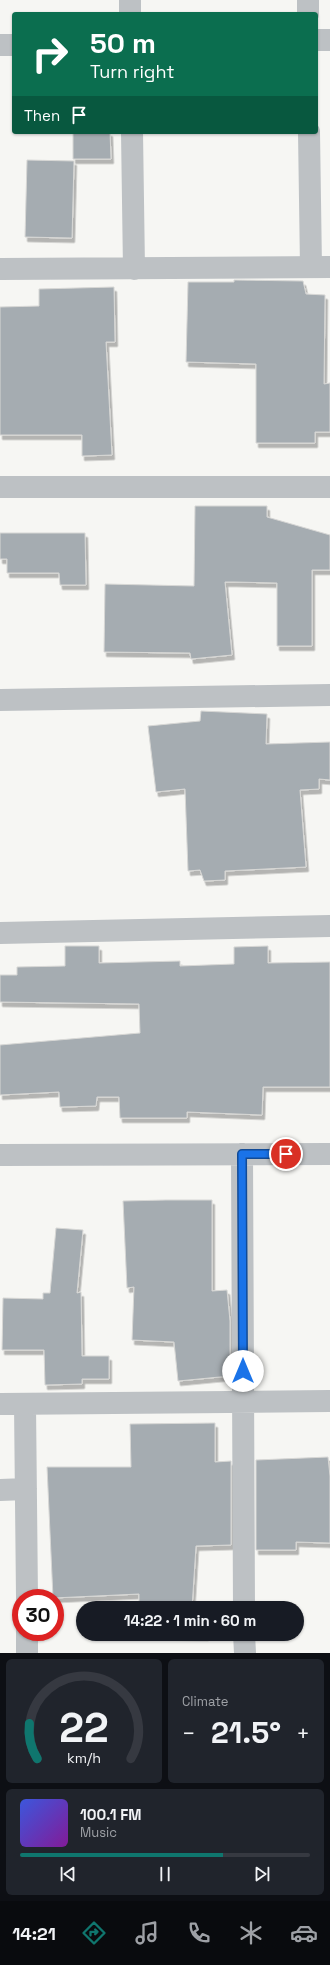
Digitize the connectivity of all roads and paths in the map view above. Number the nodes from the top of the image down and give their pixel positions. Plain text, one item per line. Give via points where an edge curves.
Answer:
1 (130, 0) edge
2 (308, 0) edge
3 (130, 12) edge
4 (308, 12) edge
5 (318, 40) edge
6 (330, 40) edge
7 (0, 45) edge
8 (12, 45) edge
9 (132, 134) edge
10 (309, 134) edge
11 (321, 267) edge
12 (0, 269) edge
13 (134, 269) junction
14 (0, 487) edge
15 (330, 487) edge
16 (330, 695) edge
17 (0, 700) edge
18 (330, 926) edge
19 (0, 932) edge
20 (242, 1154) junction
21 (330, 1154) edge
22 (0, 1155) edge
23 (330, 1401) edge
24 (243, 1402) junction
25 (0, 1404) edge
26 (25, 1404) junction
27 (26, 1489) junction
28 (0, 1490) edge
29 (26, 1589) edge
30 (244, 1601) edge
31 (27, 1641) edge
32 (244, 1641) edge
33 (27, 1653) edge
34 (245, 1653) edge

1 - 3 street
2 - 4 street
5 - 6 street
7 - 8 street
9 - 13 street
10 - 11 street
11 - 13 street
12 - 13 street
14 - 15 street
16 - 17 street
18 - 19 street
20 - 21 street
20 - 22 street
20 - 24 street
23 - 24 street
24 - 26 street
24 - 30 street
25 - 26 street
26 - 27 street
27 - 28 street
27 - 29 street
31 - 33 street
32 - 34 street

